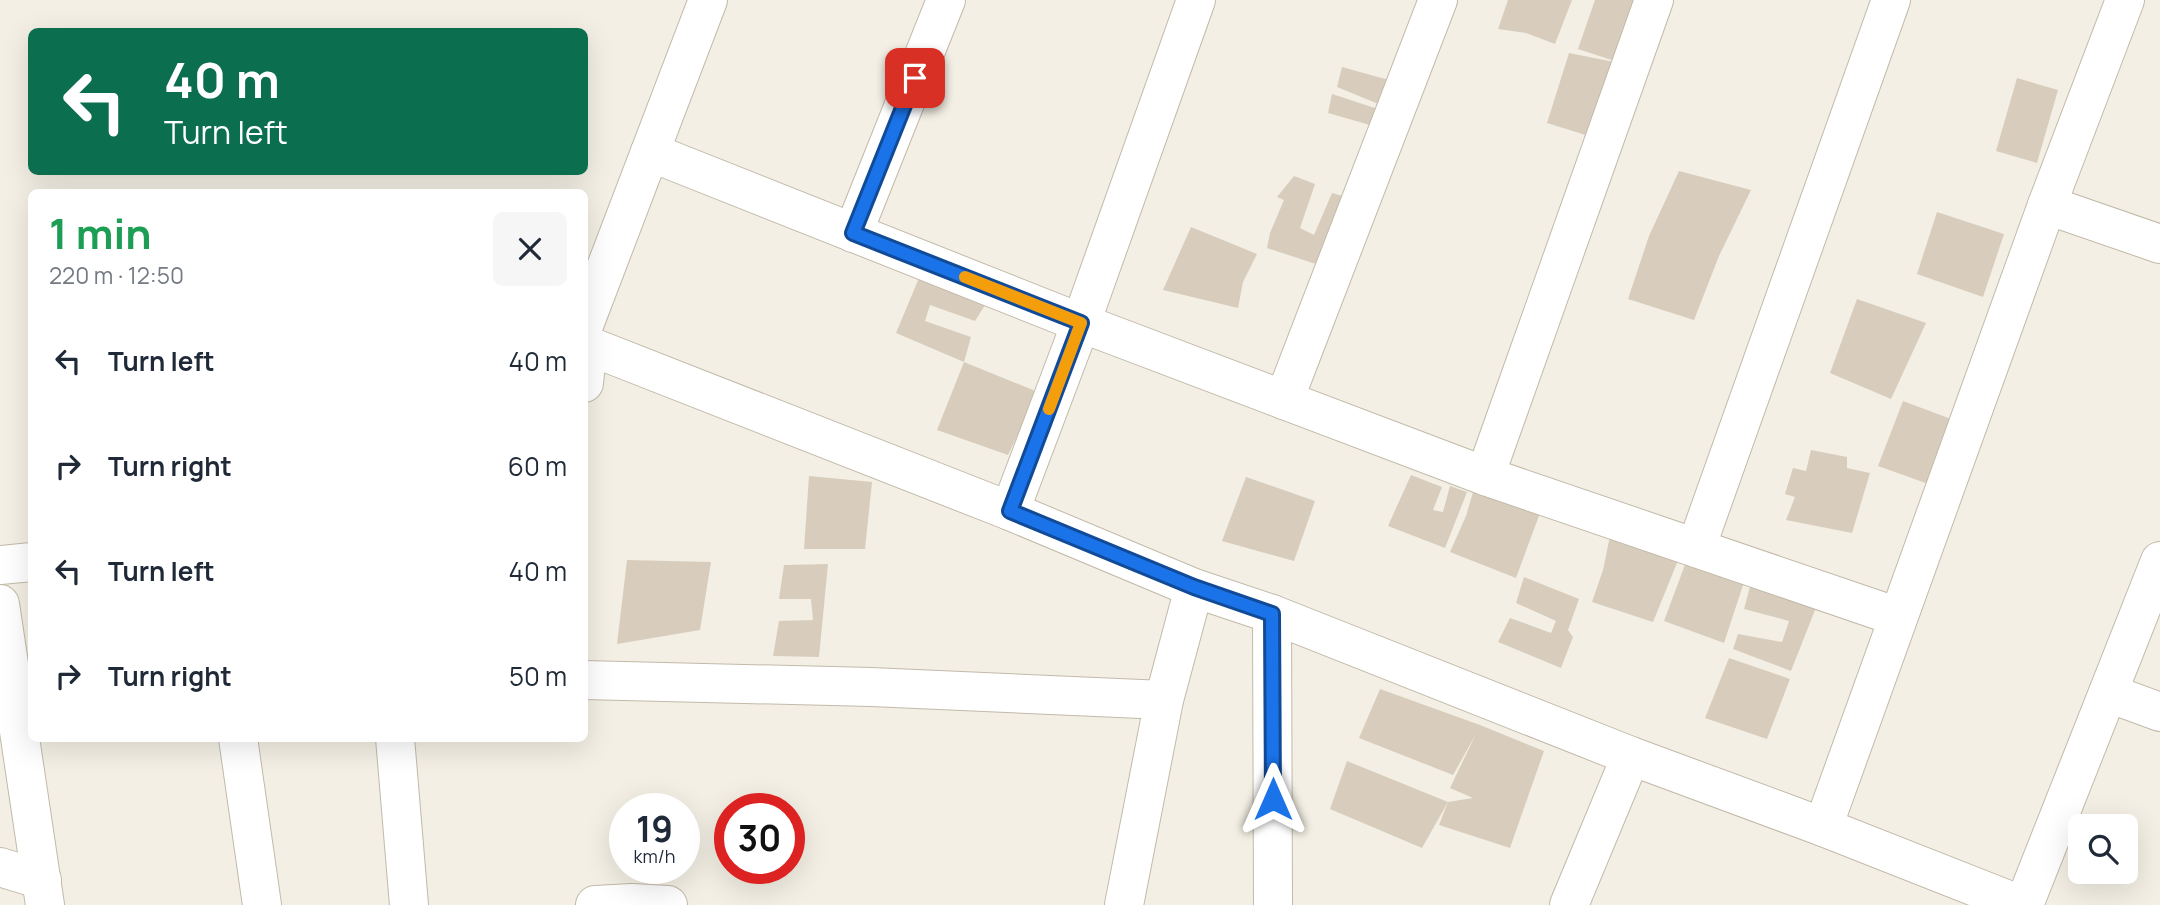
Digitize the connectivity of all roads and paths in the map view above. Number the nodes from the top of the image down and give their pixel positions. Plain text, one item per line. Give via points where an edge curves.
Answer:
1 (708, 0) edge
2 (946, 0) edge
3 (1196, 0) edge
4 (1438, 0) edge
5 (1654, 0) edge
6 (1891, 0) edge
7 (2125, 0) edge
8 (650, 152) junction
9 (2047, 205) junction
10 (853, 233) junction
11 (2160, 244) edge
12 (1081, 323) junction
13 (588, 332) edge
14 (588, 339) edge
15 (1284, 400) junction
16 (1485, 476) junction
17 (1010, 511) junction
18 (1696, 548) junction
19 (2160, 561) edge
20 (28, 562) edge
21 (0, 565) edge
22 (1194, 587) junction
23 (0, 608) edge
24 (1272, 614) junction
25 (1898, 617) junction
26 (588, 680) edge
27 (2108, 693) junction
28 (1164, 699) junction
29 (2160, 712) edge
30 (238, 742) edge
31 (395, 742) edge
32 (1632, 756) junction
33 (1823, 827) junction
34 (0, 867) edge
35 (43, 893) edge
36 (644, 904) edge
37 (262, 905) edge
38 (409, 905) edge
39 (595, 905) edge
40 (1124, 905) edge
41 (1273, 905) edge
42 (1569, 905) edge
43 (2023, 905) edge

1 - 8 street
2 - 10 street
3 - 12 street
4 - 15 street
5 - 16 street
6 - 18 street
7 - 9 street
8 - 10 street
8 - 13 street
9 - 11 street
9 - 25 street
10 - 12 street
12 - 15 street
12 - 17 street
14 - 17 street
15 - 16 street
16 - 18 street
17 - 22 street
18 - 25 street
19 - 27 street
20 - 21 street
22 - 24 street
22 - 28 street
23 - 35 street
24 - 32 street
24 - 41 street
25 - 33 street
26 - 28 street
27 - 29 street
27 - 43 street
28 - 40 street
30 - 37 street
31 - 38 street
32 - 33 street
32 - 42 street
33 - 43 street
34 - 35 street
36 - 39 street

